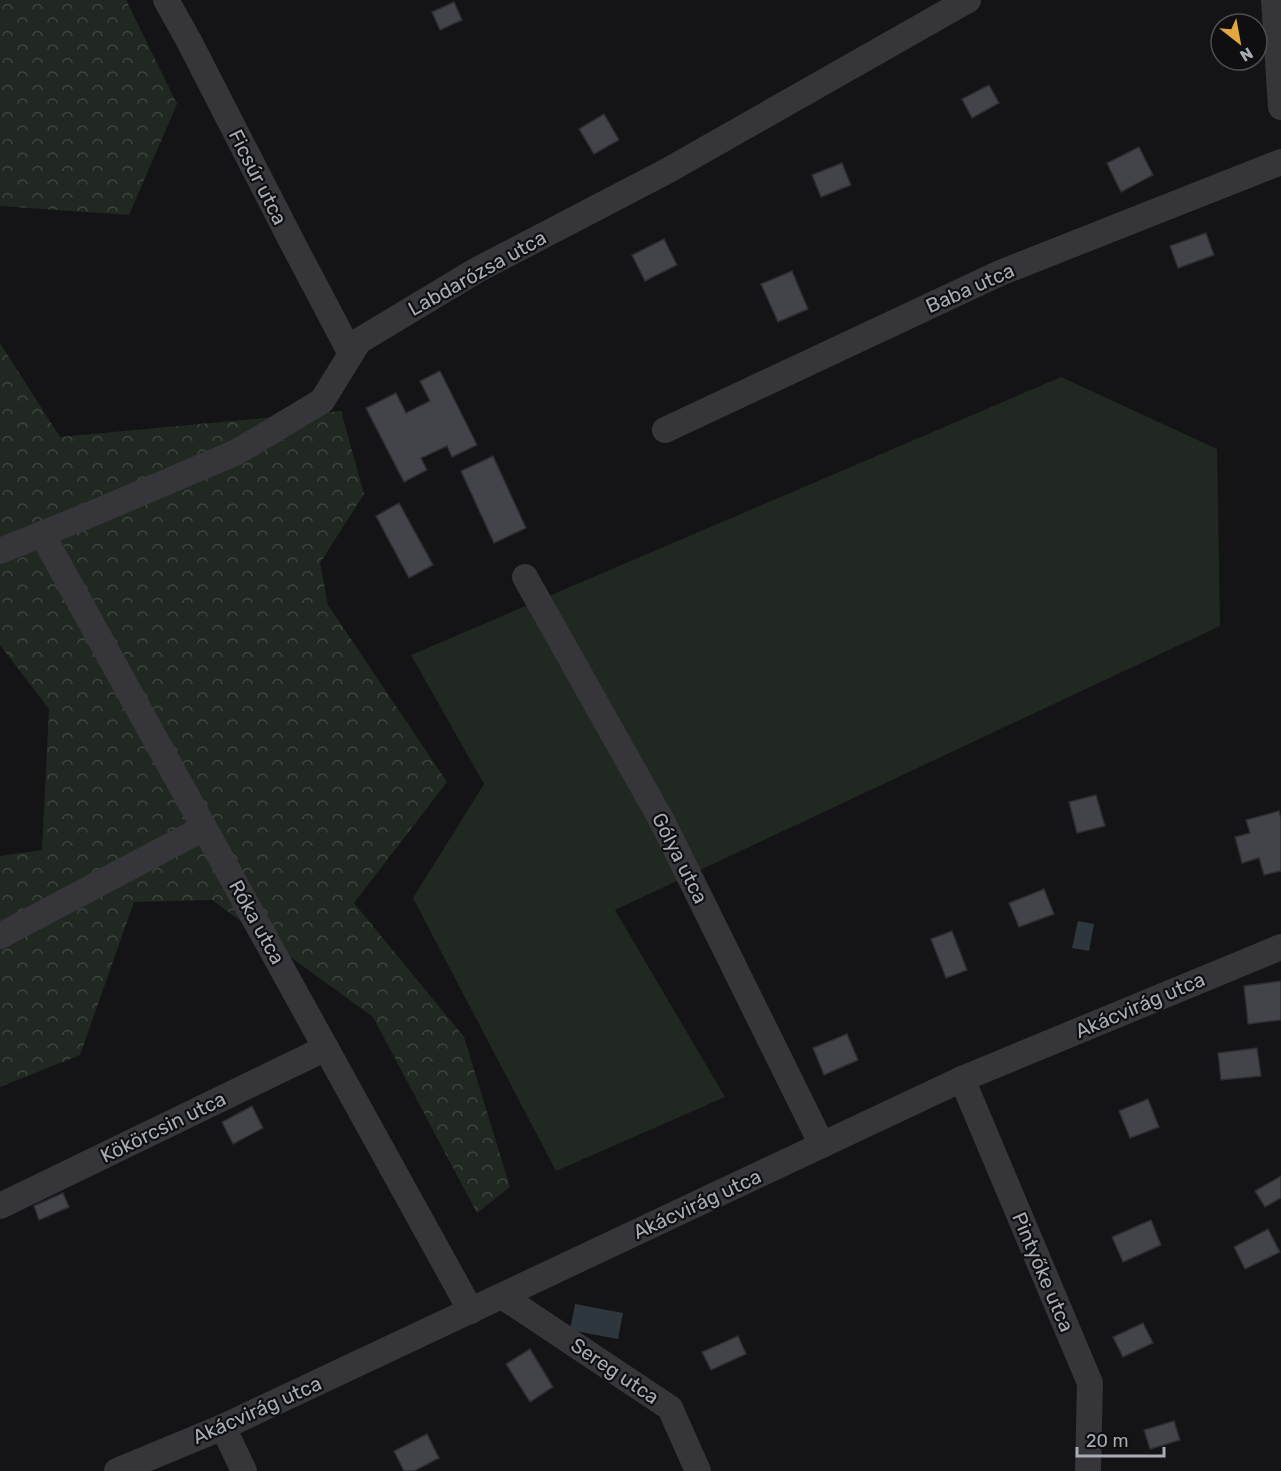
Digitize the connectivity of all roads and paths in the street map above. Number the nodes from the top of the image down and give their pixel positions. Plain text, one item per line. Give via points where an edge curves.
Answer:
1 (166, 0) edge
2 (968, 0) edge
3 (1274, 0) edge
4 (1281, 107) edge
5 (1281, 162) edge
6 (351, 354) junction
7 (665, 430) dead end
8 (42, 534) junction
9 (0, 551) edge
10 (525, 577) dead end
11 (204, 828) junction
12 (0, 936) edge
13 (1281, 947) edge
14 (326, 1048) junction
15 (962, 1079) junction
16 (822, 1145) junction
17 (0, 1206) edge
18 (502, 1296) junction
19 (471, 1311) junction
20 (224, 1427) junction
21 (117, 1471) edge
22 (244, 1471) edge
23 (698, 1471) edge
24 (1088, 1471) edge

1 - 6 street, Ficsúr utca
2 - 6 street, Labdarózsa utca via 667,171 477,270 359,341
3 - 4 street
5 - 7 street, Baba utca via 999,273
6 - 8 street, Labdarózsa utca via 322,401 237,452
8 - 9 street, Labdarózsa utca
8 - 11 street, Róka utca
10 - 16 street, Gólya utca via 662,821
11 - 12 street
11 - 14 street, Róka utca
13 - 15 street, Akácvirág utca
14 - 17 street, Kökörcsin utca
14 - 19 street, Róka utca
15 - 16 street, Akácvirág utca
15 - 24 street, Pintyőke utca via 1090,1383
16 - 18 street, Akácvirág utca
18 - 19 street, Akácvirág utca
18 - 23 street, Sereg utca via 670,1408
19 - 20 street, Akácvirág utca
20 - 21 street, Akácvirág utca
20 - 22 street

